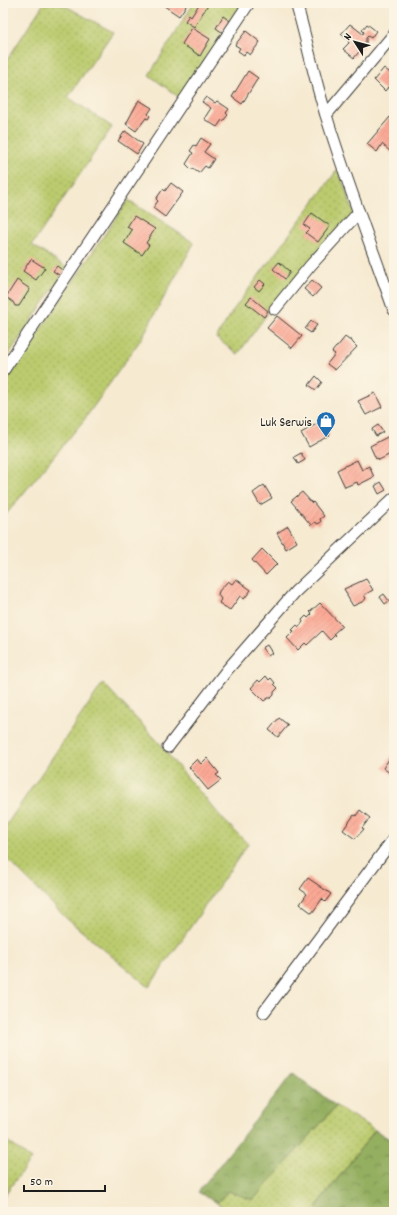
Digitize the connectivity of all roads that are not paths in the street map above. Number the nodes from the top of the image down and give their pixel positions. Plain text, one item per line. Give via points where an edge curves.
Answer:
1 (249, 3) edge
2 (296, 3) edge
3 (394, 34) edge
4 (326, 115) junction
5 (359, 212) junction
6 (275, 309) dead end
7 (394, 310) edge
8 (3, 371) edge
9 (394, 498) edge
10 (168, 748) dead end
11 (394, 838) edge
12 (264, 1012) dead end

1 - 8 street
2 - 4 street
3 - 4 street
4 - 5 street
5 - 6 street
5 - 7 street
9 - 10 street via 295,592 227,670
11 - 12 street

